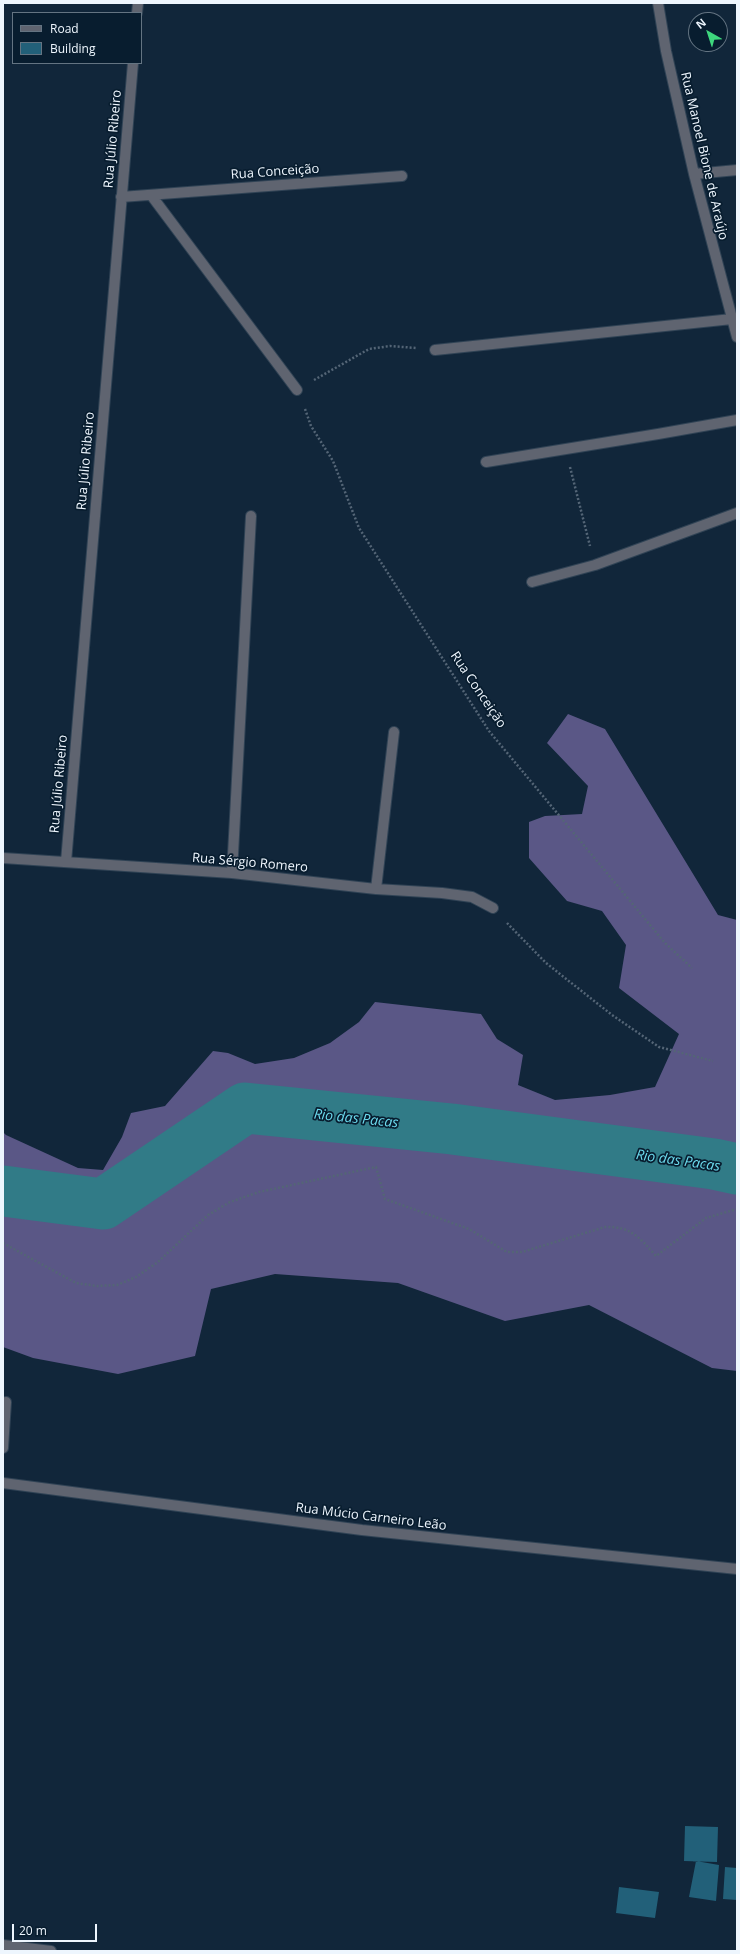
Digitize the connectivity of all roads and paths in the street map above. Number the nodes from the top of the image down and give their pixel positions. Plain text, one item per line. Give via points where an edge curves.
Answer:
1 (658, 3) edge
2 (133, 64) edge
3 (737, 170) edge
4 (694, 174) junction
5 (402, 176) dead end
6 (151, 195) junction
7 (121, 197) junction
8 (732, 319) junction
9 (737, 337) edge
10 (435, 350) joint
11 (297, 390) junction
12 (737, 420) edge
13 (565, 449) junction
14 (486, 462) dead end
15 (737, 512) edge
16 (251, 516) dead end
17 (595, 565) junction
18 (532, 582) dead end
19 (394, 732) dead end
20 (3, 858) edge
21 (66, 862) junction
22 (232, 873) junction
23 (376, 889) junction
24 (492, 908) joint
25 (692, 968) dead end
26 (713, 1061) dead end
27 (737, 1209) edge
28 (3, 1243) edge
29 (6, 1402) dead end
30 (3, 1448) edge
31 (3, 1483) edge
32 (737, 1569) edge
33 (3, 1945) edge
34 (52, 1951) edge

1 - 4 street, Rua Manoel Bione de Araújo via 666,51
2 - 7 street, Rua Júlio Ribeiro
3 - 4 street
4 - 8 street, Rua Manoel Bione de Araújo
5 - 6 street, Rua Conceição
6 - 7 street, Rua Conceição
6 - 11 street
7 - 21 street, Rua Júlio Ribeiro
8 - 9 street, Rua Manoel Bione de Araújo
8 - 10 street
10 - 11 path via 390,346 369,349
11 - 25 path, Rua Conceição via 312,426 333,461 359,528 489,732 665,943
12 - 13 street
13 - 14 street
13 - 17 path
15 - 17 street
16 - 22 street
17 - 18 street
19 - 23 street
20 - 21 street, Rua Sérgio Romero
21 - 22 street, Rua Sérgio Romero
22 - 23 street, Rua Sérgio Romero
23 - 24 street, Rua Sérgio Romero via 472,897
24 - 26 path via 546,963 612,1015 659,1047
27 - 28 path via 706,1218 656,1256 636,1235 620,1227 605,1227 522,1252 507,1252 469,1229 385,1198 376,1167 259,1192 230,1202 208,1216 158,1262 136,1278 117,1286 76,1283
29 - 30 street
31 - 32 street, Rua Múcio Carneiro Leão via 362,1530
33 - 34 street

